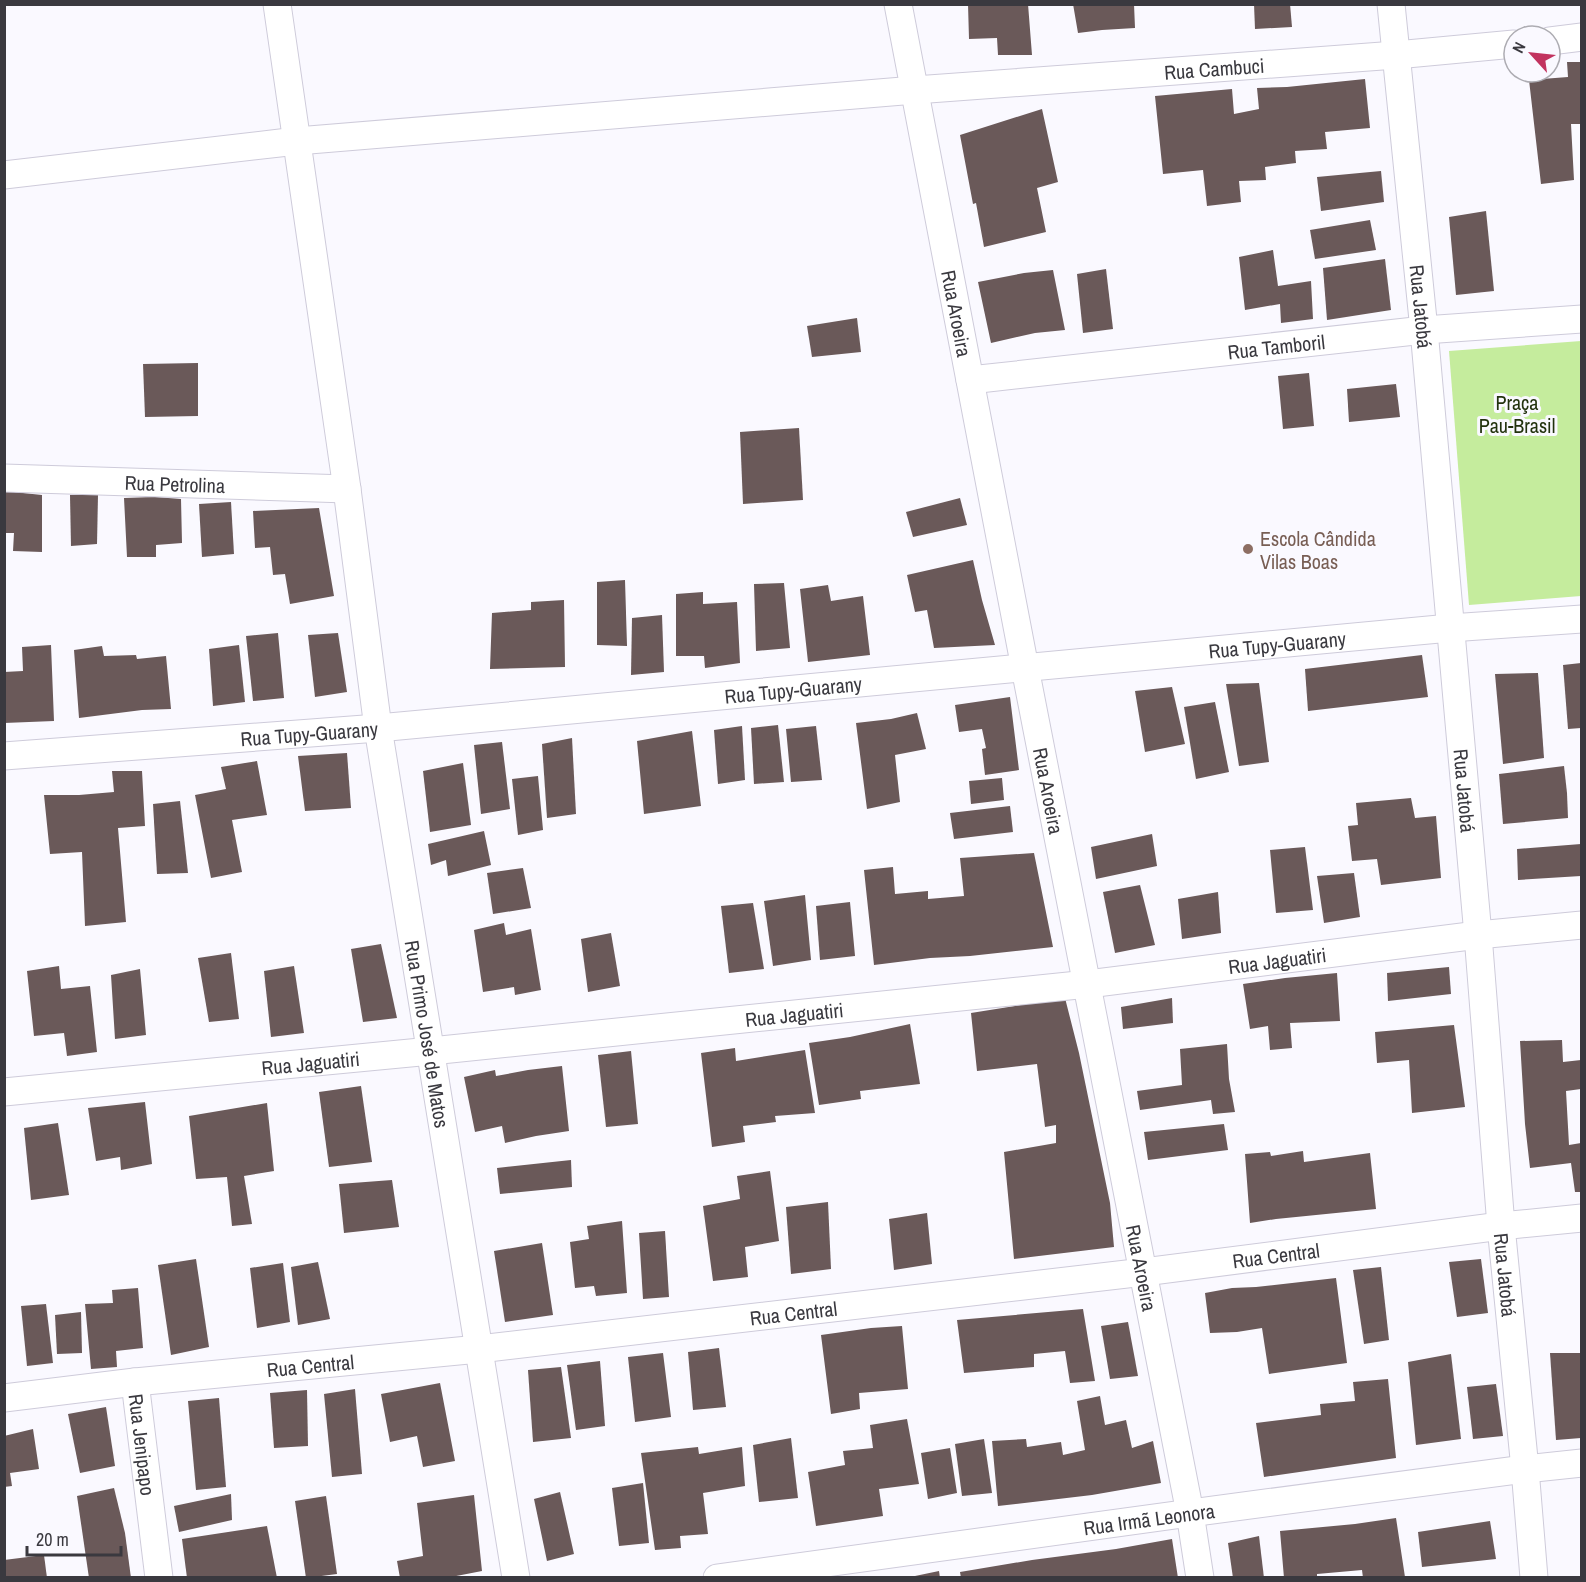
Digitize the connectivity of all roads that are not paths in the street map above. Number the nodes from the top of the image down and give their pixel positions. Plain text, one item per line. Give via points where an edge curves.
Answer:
1 (277, 4) edge
2 (898, 4) edge
3 (1391, 4) edge
4 (1581, 38) edge
5 (1562, 39) edge
6 (1502, 45) edge
7 (1396, 55) junction
8 (915, 90) junction
9 (297, 141) junction
10 (4, 175) edge
11 (1581, 319) edge
12 (1424, 330) junction
13 (970, 380) junction
14 (4, 477) edge
15 (347, 489) junction
16 (1581, 619) edge
17 (1450, 628) junction
18 (1025, 668) junction
19 (378, 729) junction
20 (4, 756) edge
21 (1581, 925) edge
22 (1478, 935) junction
23 (1088, 984) junction
24 (431, 1051) junction
25 (4, 1092) edge
26 (1581, 1218) edge
27 (1501, 1226) junction
28 (1144, 1272) junction
29 (479, 1349) junction
30 (135, 1383) junction
31 (4, 1398) edge
32 (1581, 1463) edge
33 (1525, 1469) junction
34 (1190, 1513) junction
35 (159, 1578) edge
36 (516, 1578) edge
37 (717, 1578) edge
38 (1200, 1578) edge
39 (1534, 1578) edge

1 - 9 street, Rua Primo José de Matos
2 - 8 street, Rua Aroeira
3 - 7 street, Rua Jatobá
4 - 5 street
6 - 7 street, Rua Cambuci
7 - 8 street, Rua Cambuci
7 - 12 street, Rua Jatobá
8 - 9 street, Rua Cambuci
8 - 13 street, Rua Aroeira
9 - 10 street, Rua Cambuci
9 - 15 street, Rua Primo José de Matos
11 - 12 street, Rua Tamboril
12 - 13 street, Rua Tamboril
12 - 17 street, Rua Jatobá
13 - 18 street, Rua Aroeira
14 - 15 street, Rua Petrolina
15 - 19 street, Rua Primo José de Matos
16 - 17 street, Rua Tupy-Guarany
17 - 18 street, Rua Tupy-Guarany
17 - 22 street, Rua Jatobá
18 - 19 street, Rua Tupy-Guarany
18 - 23 street, Rua Aroeira
19 - 20 street, Rua Tupy-Guarany
19 - 24 street, Rua Primo José de Matos
21 - 22 street, Rua Jaguatiri
22 - 23 street, Rua Jaguatiri
22 - 27 street, Rua Jatobá
23 - 24 street, Rua Jaguatiri
23 - 28 street, Rua Aroeira
24 - 25 street, Rua Jaguatiri
24 - 29 street, Rua Primo José de Matos
26 - 27 street, Rua Central
27 - 28 street, Rua Central
27 - 33 street, Rua Jatobá
28 - 29 street, Rua Central
28 - 34 street, Rua Aroeira
29 - 30 street, Rua Central
29 - 36 street, Rua Primo José de Matos
30 - 31 street, Rua Central
30 - 35 street, Rua Jenipapo
32 - 33 street, Rua Irmã Leonora
33 - 34 street, Rua Irmã Leonora
33 - 39 street, Rua Jatobá
34 - 37 street, Rua Irmã Leonora
34 - 38 street, Rua Aroeira

